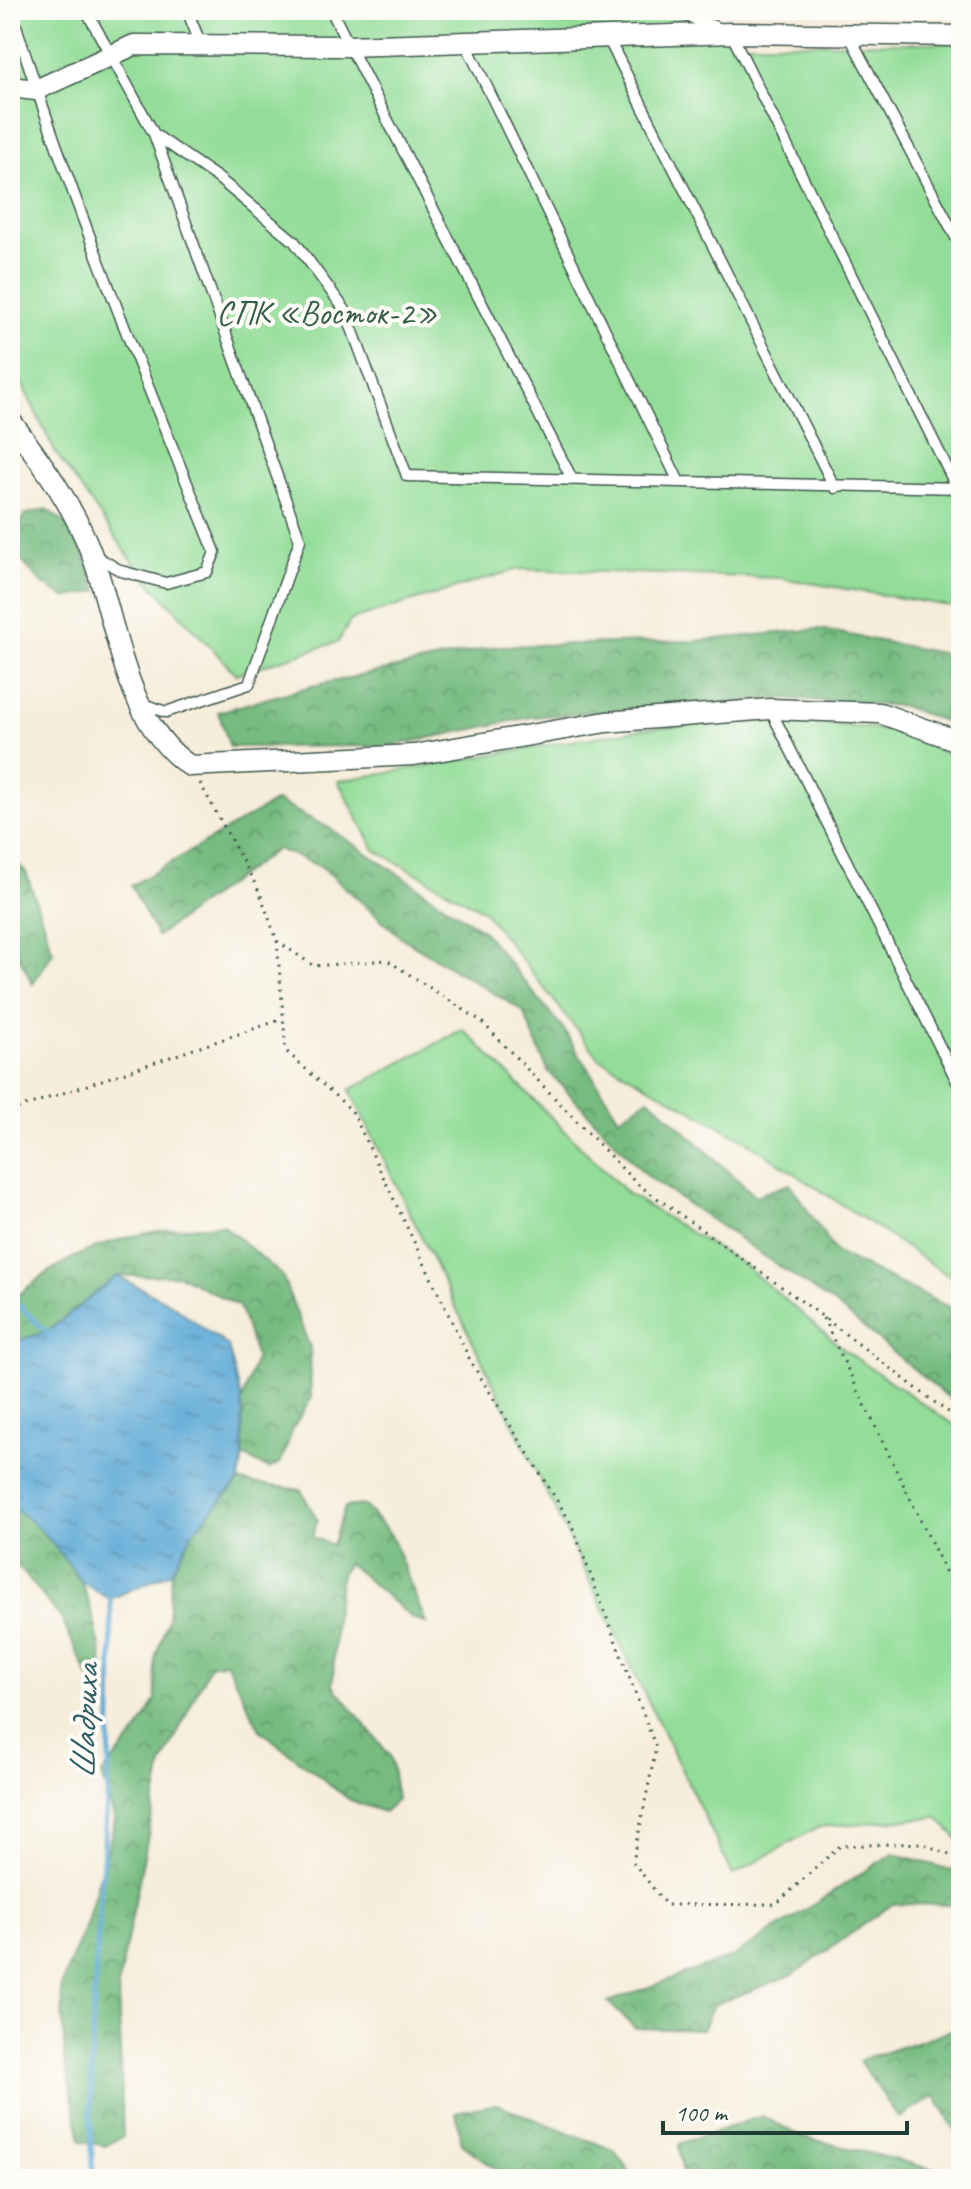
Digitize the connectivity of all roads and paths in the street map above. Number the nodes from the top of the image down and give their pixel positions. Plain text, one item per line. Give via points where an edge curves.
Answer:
1 (11, 10) edge
2 (86, 10) edge
3 (187, 10) edge
4 (331, 10) edge
5 (672, 10) edge
6 (731, 33) junction
7 (849, 35) junction
8 (961, 36) edge
9 (608, 38) junction
10 (466, 44) junction
11 (202, 45) junction
12 (348, 46) junction
13 (110, 59) junction
14 (10, 87) edge
15 (36, 90) junction
16 (154, 134) junction
17 (961, 247) edge
18 (10, 420) edge
19 (571, 477) junction
20 (678, 480) junction
21 (835, 488) junction
22 (959, 488) edge
23 (92, 554) junction
24 (138, 702) junction
25 (770, 709) junction
26 (961, 742) edge
27 (190, 766) junction
28 (277, 941) junction
29 (284, 1018) junction
30 (961, 1089) edge
31 (10, 1111) edge
32 (821, 1315) junction
33 (961, 1416) edge
34 (961, 1604) edge
35 (961, 1860) edge

1 - 15 lane
2 - 13 lane
3 - 11 lane
4 - 12 lane
5 - 6 lane
6 - 7 street
6 - 9 street
6 - 22 lane
7 - 8 street
7 - 17 lane
9 - 10 street
9 - 21 lane
10 - 12 street
10 - 20 lane
11 - 12 street
11 - 13 street via 134,45
12 - 19 lane
13 - 15 street
13 - 16 lane
14 - 15 street
15 - 23 lane via 119,318 215,552 207,572 166,583 121,571
16 - 19 lane via 294,241 337,299 407,476
16 - 24 lane via 300,540 249,684 166,712
18 - 23 street via 61,489
19 - 20 lane
20 - 21 lane
21 - 22 lane
23 - 24 street
24 - 27 street via 169,752
25 - 26 street via 880,713
25 - 27 street via 606,722 414,755
25 - 30 lane
27 - 28 path via 260,893
28 - 29 path
28 - 32 path via 314,966 387,960 481,1021 636,1183
29 - 31 path
29 - 35 path via 286,1051 352,1111 471,1362 571,1523 656,1748 633,1862 666,1905 776,1904 840,1846 922,1843
32 - 33 path via 946,1411
32 - 34 path

